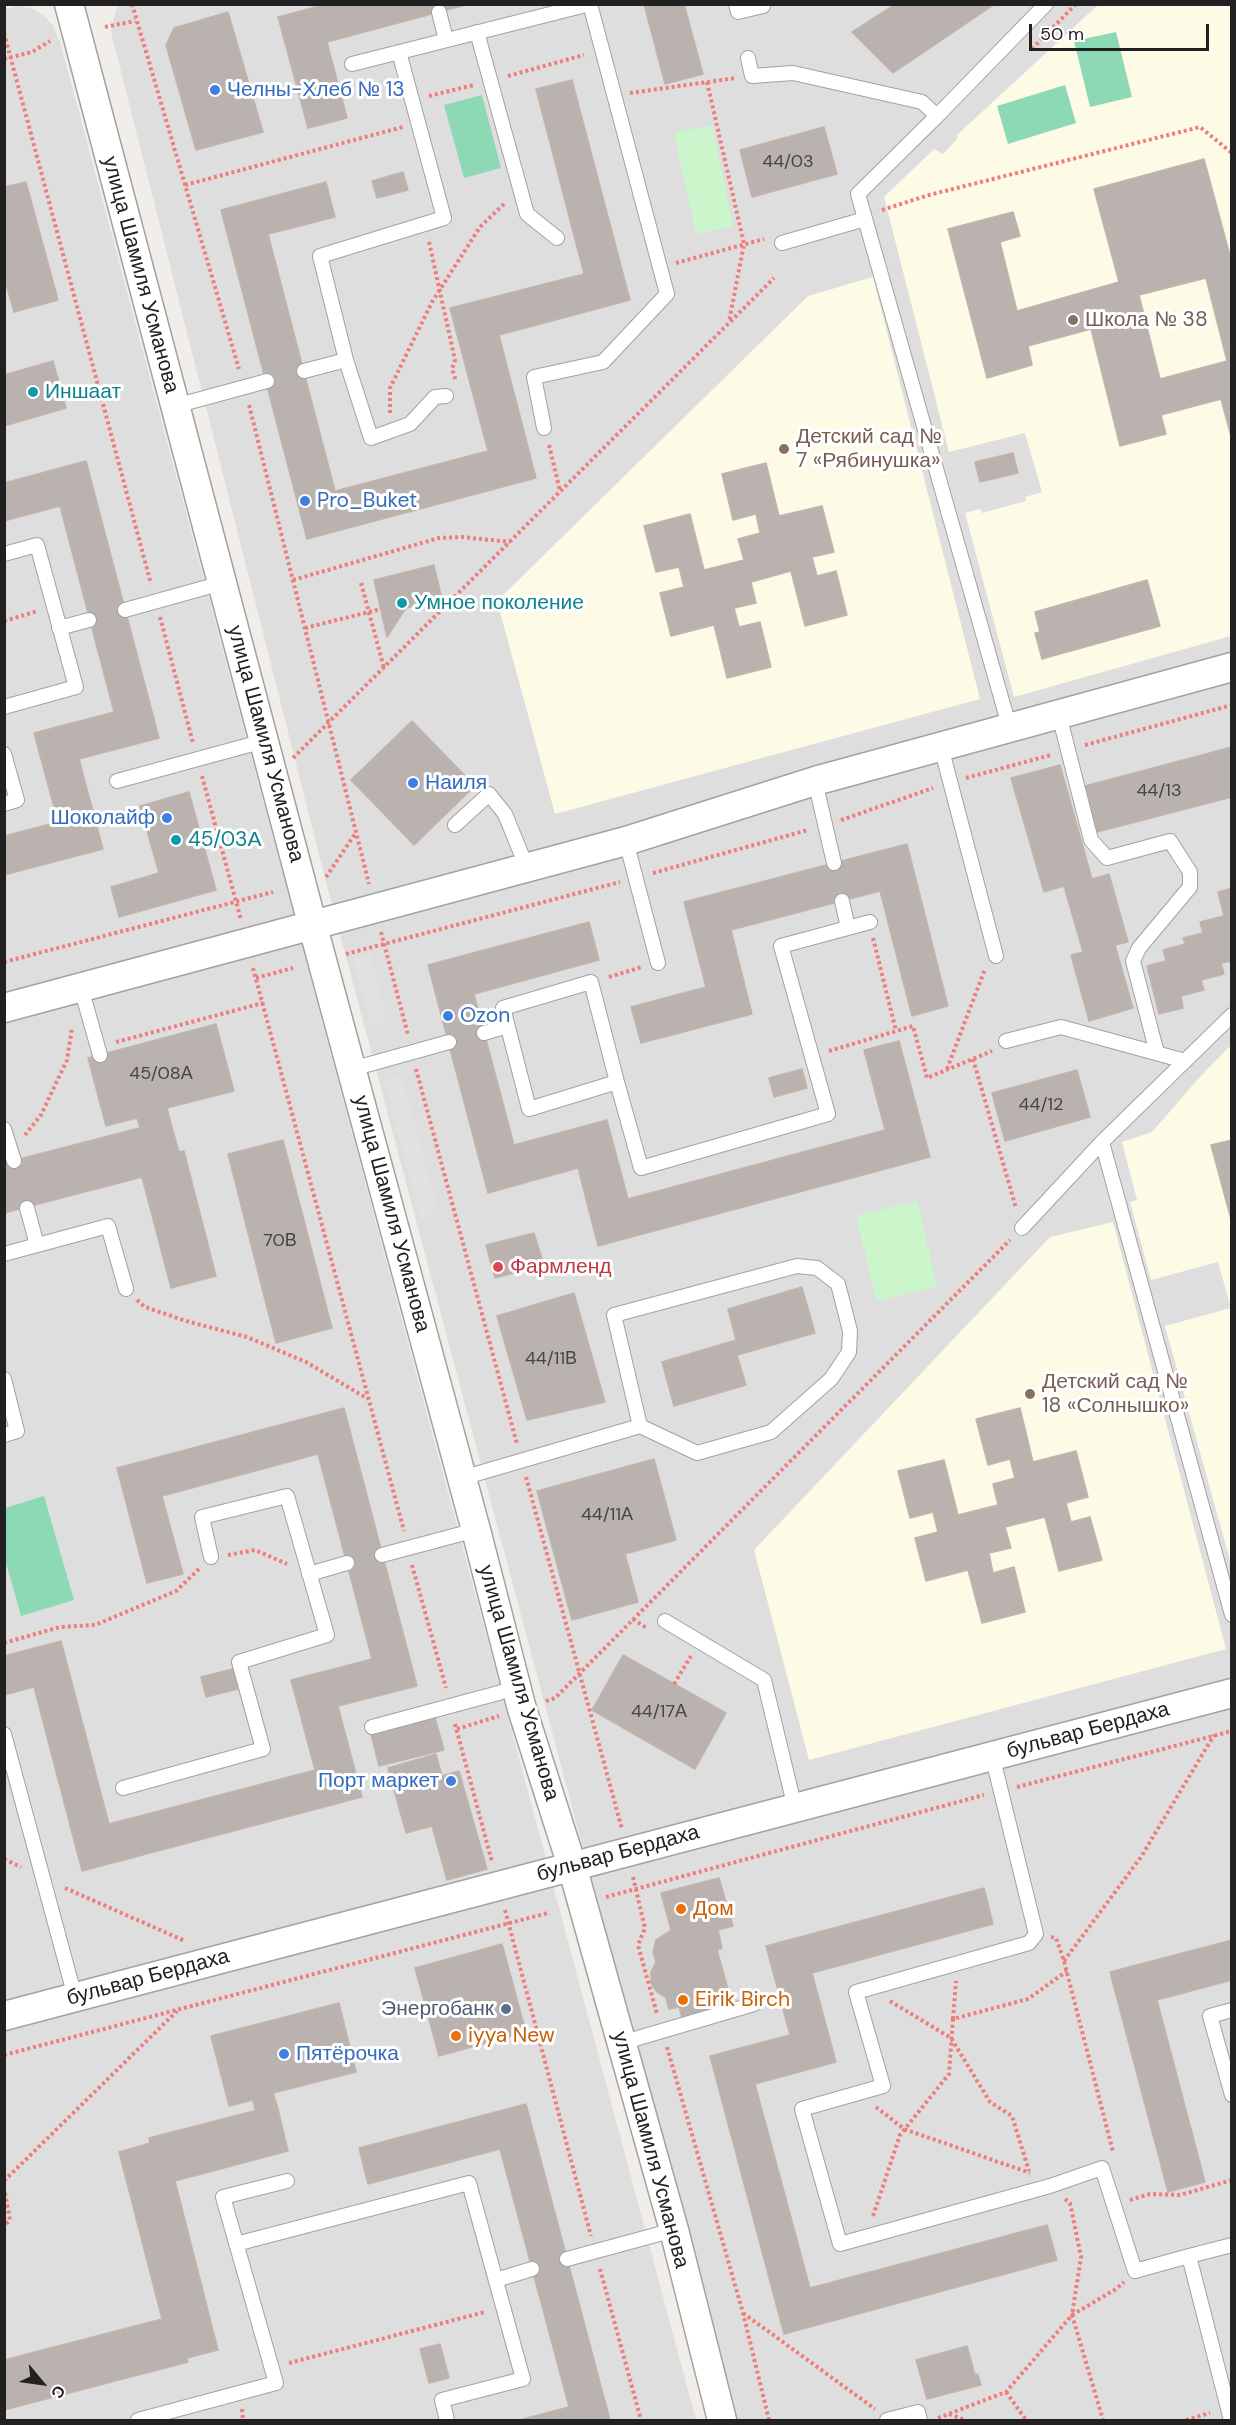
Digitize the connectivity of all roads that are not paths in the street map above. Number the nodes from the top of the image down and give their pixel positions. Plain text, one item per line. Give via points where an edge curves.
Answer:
1 (69, 4) edge
2 (590, 4) edge
3 (736, 4) edge
4 (1046, 4) edge
5 (763, 6) dead end
6 (439, 12) dead end
7 (477, 32) junction
8 (446, 40) junction
9 (399, 52) junction
10 (748, 58) dead end
11 (352, 64) dead end
12 (937, 116) junction
13 (865, 219) junction
14 (557, 238) dead end
15 (782, 243) road end
16 (346, 360) junction
17 (304, 371) dead end
18 (267, 381) dead end
19 (452, 391) road end
20 (176, 406) junction
21 (544, 428) road end
22 (4, 554) edge
23 (222, 583) junction
24 (125, 610) dead end
25 (89, 620) dead end
26 (59, 628) junction
27 (1232, 668) edge
28 (4, 707) edge
29 (1059, 715) junction
30 (1010, 729) junction
31 (264, 741) junction
32 (941, 747) junction
33 (4, 754) edge
34 (815, 781) junction
35 (117, 782) dead end
36 (4, 804) edge
37 (455, 825) dead end
38 (626, 841) junction
39 (834, 863) dead end
40 (527, 868) junction
41 (842, 901) dead end
42 (870, 922) road end
43 (313, 927) junction
44 (848, 928) junction
45 (996, 956) road end
46 (658, 963) road end
47 (81, 988) junction
48 (4, 1008) edge
49 (1232, 1015) edge
50 (507, 1026) junction
51 (484, 1033) dead end
52 (1006, 1041) road end
53 (449, 1042) dead end
54 (99, 1051) road end
55 (1157, 1053) junction
56 (1185, 1061) junction
57 (352, 1070) junction
58 (616, 1082) junction
59 (4, 1130) edge
60 (1102, 1142) junction
61 (13, 1156) road end
62 (27, 1208) dead end
63 (1022, 1228) road end
64 (37, 1245) junction
65 (4, 1254) edge
66 (126, 1289) road end
67 (4, 1379) edge
68 (640, 1426) junction
69 (4, 1435) edge
70 (462, 1479) junction
71 (476, 1530) junction
72 (382, 1555) dead end
73 (211, 1557) road end
74 (347, 1563) dead end
75 (309, 1574) junction
76 (1232, 1615) edge
77 (665, 1621) dead end
78 (1232, 1693) edge
79 (519, 1699) junction
80 (372, 1727) dead end
81 (4, 1734) edge
82 (992, 1755) junction
83 (123, 1788) dead end
84 (795, 1808) junction
85 (572, 1866) junction
86 (75, 1997) junction
87 (754, 2004) dead end
88 (1232, 2010) edge
89 (4, 2016) edge
90 (621, 2043) junction
91 (1232, 2095) edge
92 (287, 2181) dead end
93 (674, 2230) junction
94 (236, 2244) junction
95 (1232, 2245) edge
96 (1189, 2256) junction
97 (567, 2259) dead end
98 (532, 2269) dead end
99 (496, 2280) junction
100 (1230, 2414) edge
101 (888, 2420) edge
102 (138, 2421) edge
103 (447, 2421) edge
104 (722, 2421) edge
105 (920, 2421) edge

1 - 20 street, улица Шамиля Усманова
2 - 7 lane
2 - 21 lane via 667,294 603,362 534,377
3 - 5 lane via 738,12
4 - 12 lane
6 - 8 lane
7 - 8 lane
7 - 14 lane via 527,214
8 - 9 lane
9 - 11 lane
9 - 16 lane via 444,218 320,256
10 - 12 lane via 752,76 794,73 922,102
12 - 13 lane via 858,194
13 - 15 lane
13 - 30 lane
16 - 17 lane
16 - 19 lane via 371,438 410,424 435,397
18 - 20 lane
20 - 23 street, улица Шамиля Усманова
22 - 26 lane via 37,545
23 - 24 lane
23 - 31 street, улица Шамиля Усманова
25 - 26 lane
26 - 28 lane via 76,687
27 - 29 street
29 - 30 street
29 - 55 lane via 1091,840 1107,858 1170,840 1190,872 1190,886 1133,961
30 - 32 street
31 - 35 lane
31 - 43 street, улица Шамиля Усманова
32 - 34 street
32 - 45 lane
33 - 36 lane via 17,800
34 - 38 street
34 - 39 lane
37 - 40 lane via 489,794 505,814
38 - 40 street
38 - 46 lane
40 - 43 street
41 - 44 lane
42 - 44 lane
43 - 47 street
43 - 57 street, улица Шамиля Усманова
44 - 58 lane via 781,946 828,1114 640,1168
47 - 48 street
47 - 54 lane
49 - 56 lane
50 - 51 lane
50 - 58 lane via 529,1109
50 - 58 lane via 503,1008 591,982
52 - 55 lane via 1061,1027
53 - 57 lane
55 - 56 lane
56 - 60 lane
57 - 70 street, улица Шамиля Усманова
59 - 61 lane
60 - 63 lane
60 - 76 lane
62 - 64 lane
64 - 65 lane
64 - 66 lane via 108,1226
67 - 69 lane via 17,1431
68 - 68 lane via 697,1454 771,1432 831,1379 849,1352 850,1331 838,1284 817,1268 797,1266 614,1315
68 - 70 lane
70 - 71 street, улица Шамиля Усманова
71 - 72 lane
71 - 79 street, улица Шамиля Усманова
73 - 75 lane via 202,1517 287,1496
74 - 75 lane
75 - 83 lane via 327,1635 239,1662 263,1749
77 - 84 lane via 764,1680
78 - 82 street, бульвар Бердаха
79 - 80 lane via 450,1706
79 - 85 street, улица Шамиля Усманова
81 - 86 lane
82 - 84 street, бульвар Бердаха
82 - 96 lane via 1036,1934 1029,1943 856,1992 883,2086 802,2109 840,2244 1102,2168 1135,2271
84 - 85 street, бульвар Бердаха
85 - 86 street, бульвар Бердаха
85 - 90 street, улица Шамиля Усманова
86 - 89 street, бульвар Бердаха
87 - 90 lane
88 - 91 lane via 1210,2016
90 - 93 street, улица Шамиля Усманова
92 - 94 lane via 223,2197
93 - 97 lane
93 - 104 street, улица Шамиля Усманова
94 - 99 lane via 469,2183
94 - 102 lane via 276,2383
95 - 96 lane
96 - 100 lane
98 - 99 lane
99 - 103 lane via 523,2379 442,2400
101 - 105 lane via 918,2412

